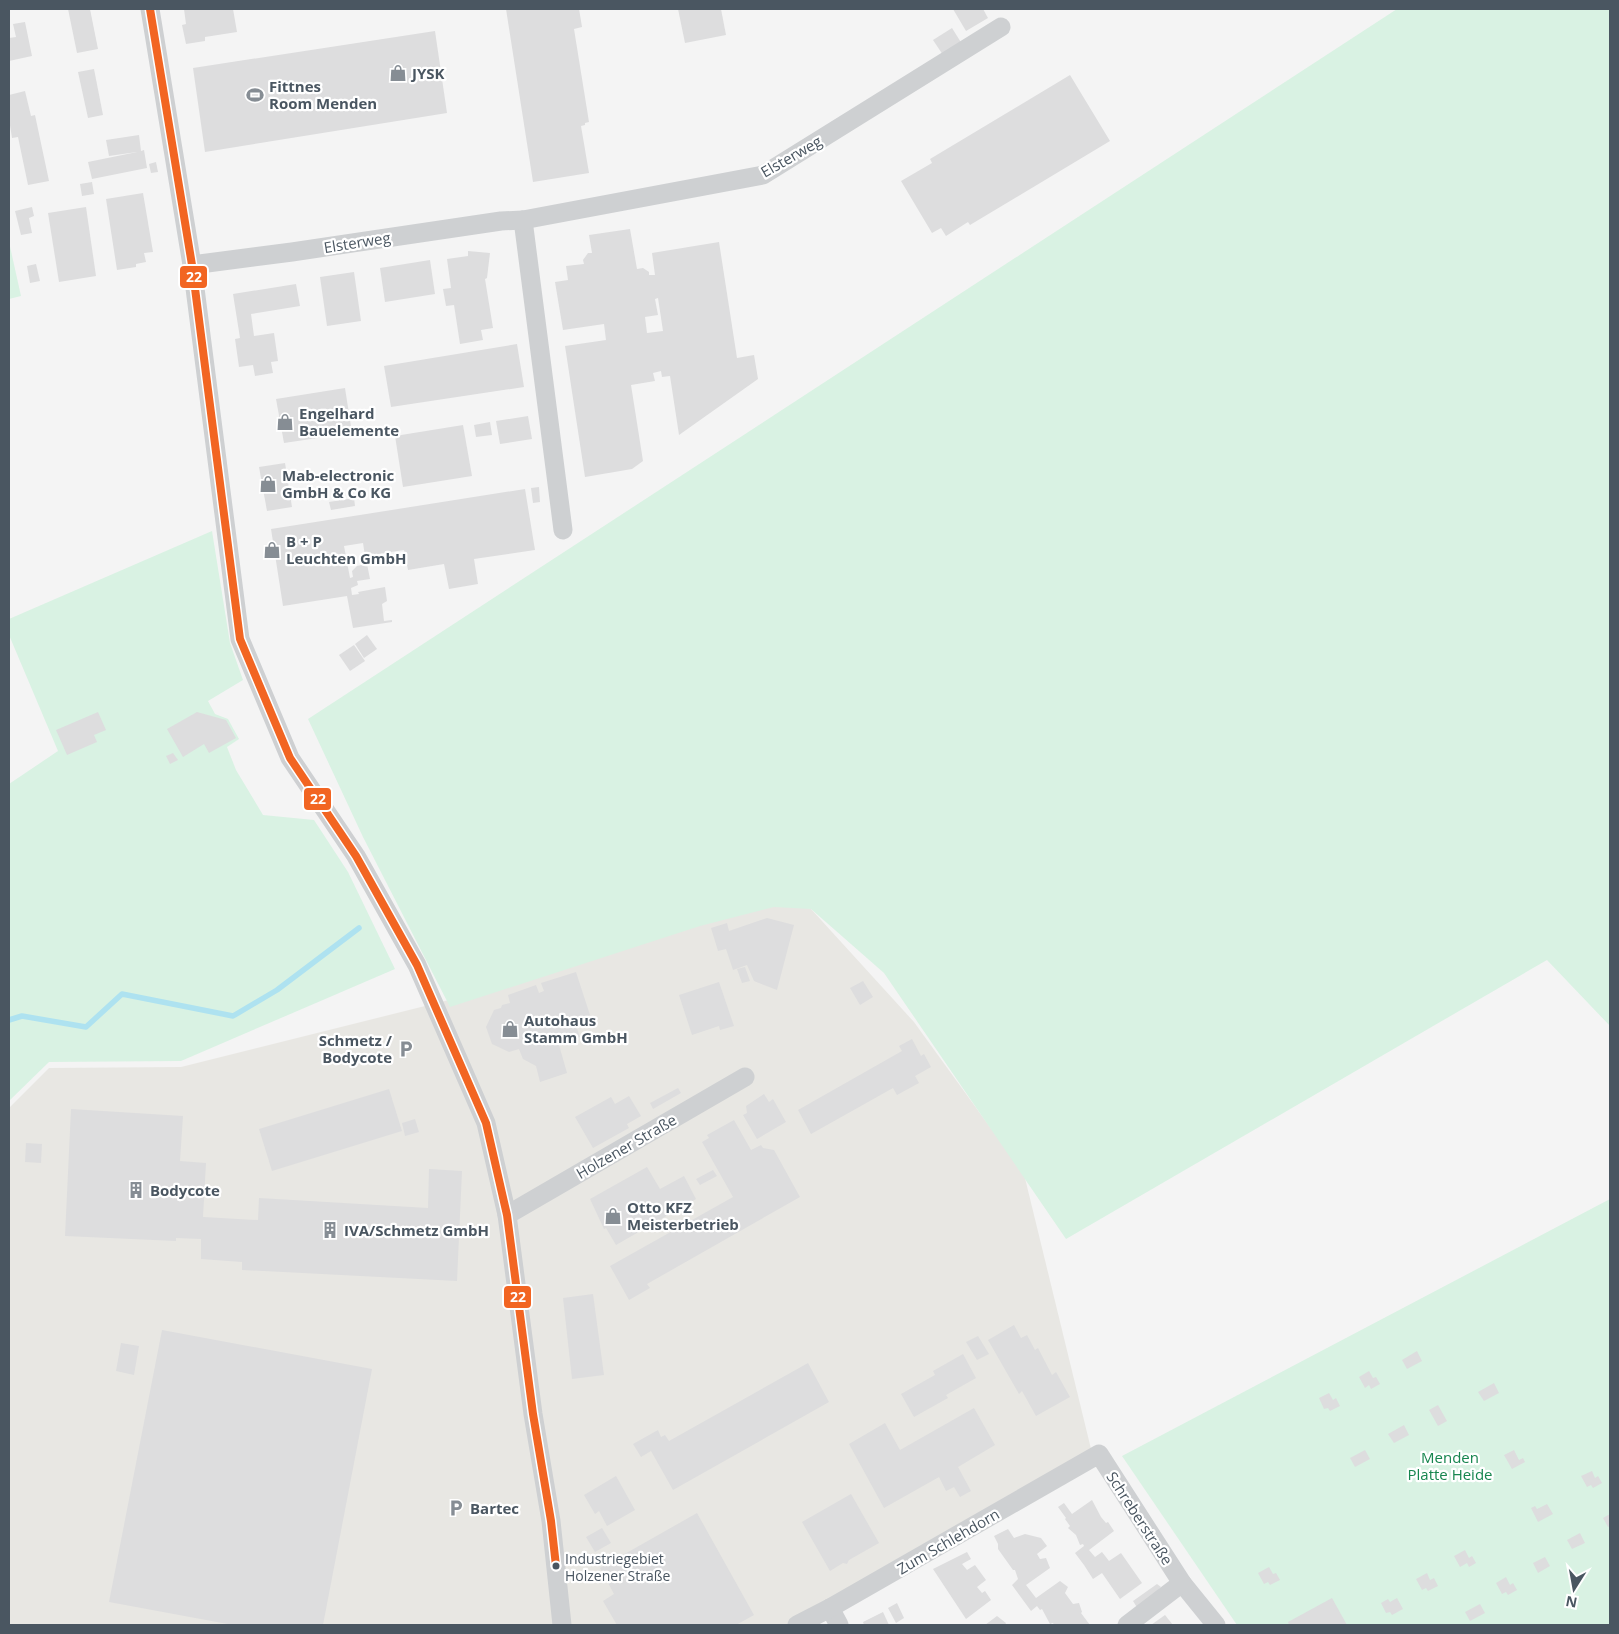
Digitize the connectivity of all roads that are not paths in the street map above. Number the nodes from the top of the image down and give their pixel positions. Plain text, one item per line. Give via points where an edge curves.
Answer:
1 (150, 9) edge
2 (1001, 27) dead end
3 (523, 220) junction
4 (192, 264) junction
5 (563, 530) dead end
6 (745, 1077) dead end
7 (508, 1216) junction
8 (1099, 1454) joint
9 (1182, 1583) junction
10 (830, 1608) junction
11 (562, 1625) edge
12 (797, 1625) edge
13 (839, 1625) edge
14 (1127, 1625) edge
15 (1216, 1625) edge

1 - 4 street
2 - 3 street, Elsterweg via 763,175
3 - 4 street, Elsterweg
3 - 5 street
4 - 7 street via 240,639 290,758 356,856 417,965 486,1123
6 - 7 street, Holzener Straße
7 - 11 street via 551,1521
8 - 9 street, Schreberstraße
8 - 10 street, Zum Schlehdorn
9 - 14 street
9 - 15 street, Schreberstraße
10 - 12 street, Zum Schlehdorn
10 - 13 street

